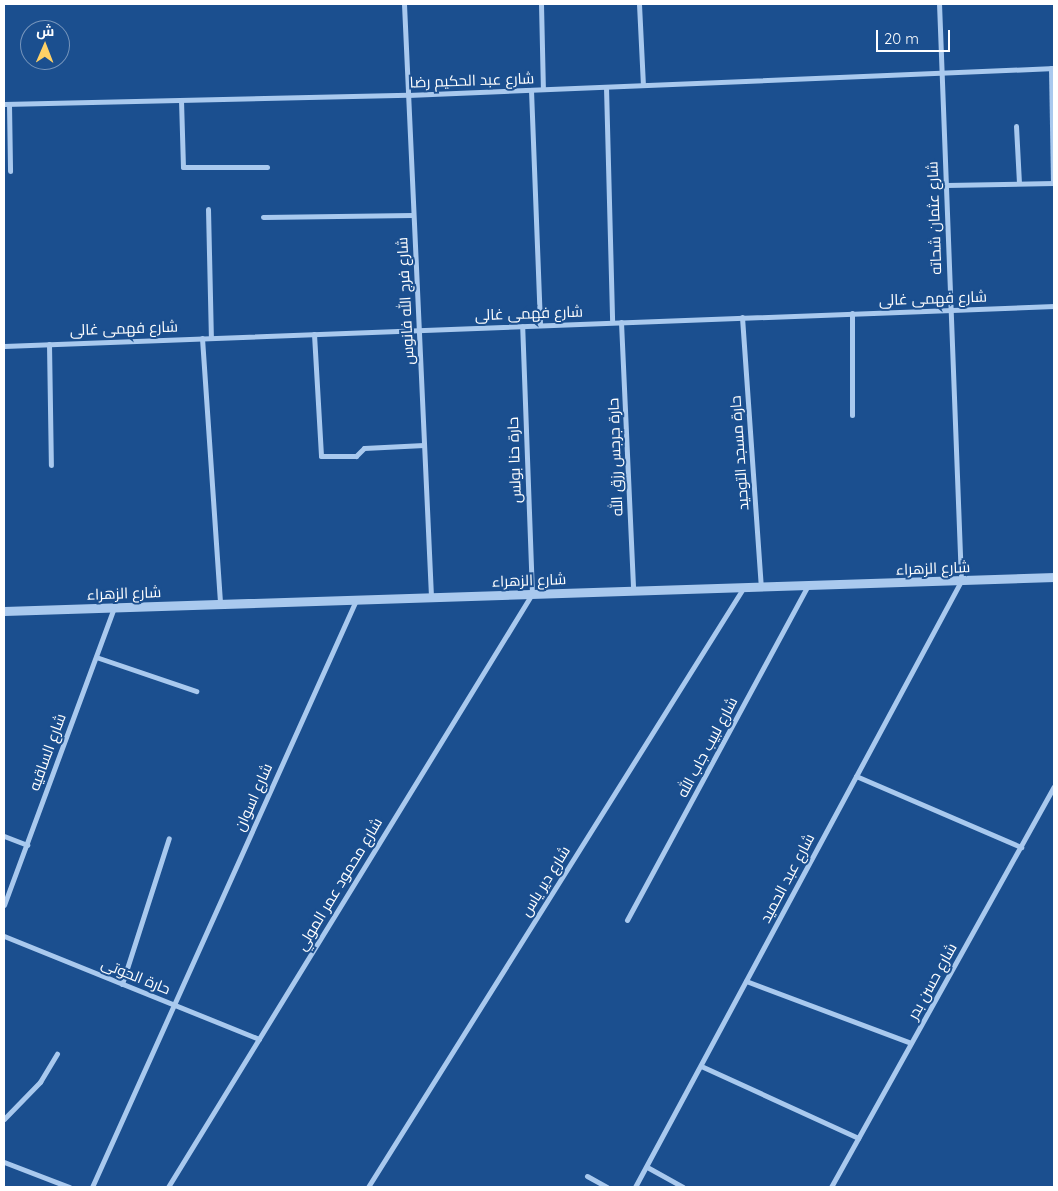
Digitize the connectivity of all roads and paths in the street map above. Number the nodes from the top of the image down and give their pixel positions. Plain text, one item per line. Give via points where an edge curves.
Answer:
1 (404, 4) edge
2 (540, 4) edge
3 (639, 4) edge
4 (939, 4) edge
5 (1053, 68) edge
6 (942, 72) junction
7 (643, 85) junction
8 (606, 87) junction
9 (542, 89) junction
10 (532, 90) junction
11 (408, 95) junction
12 (181, 100) junction
13 (6, 104) edge
14 (1016, 126) dead end
15 (268, 167) dead end
16 (10, 171) dead end
17 (1019, 183) junction
18 (1054, 183) edge
19 (946, 185) junction
20 (208, 208) dead end
21 (414, 215) junction
22 (263, 217) dead end
23 (1054, 306) edge
24 (950, 310) junction
25 (852, 313) junction
26 (742, 317) junction
27 (612, 322) junction
28 (621, 322) junction
29 (540, 325) junction
30 (522, 326) junction
31 (419, 330) junction
32 (314, 334) junction
33 (202, 338) junction
34 (211, 338) junction
35 (49, 344) junction
36 (4, 346) edge
37 (852, 415) dead end
38 (424, 445) junction
39 (51, 465) dead end
40 (1054, 577) edge
41 (961, 581) junction
42 (808, 585) junction
43 (761, 587) junction
44 (744, 588) junction
45 (633, 591) junction
46 (532, 594) junction
47 (431, 597) junction
48 (356, 600) junction
49 (220, 604) junction
50 (114, 607) junction
51 (4, 611) edge
52 (96, 657) junction
53 (196, 691) dead end
54 (856, 776) junction
55 (1054, 787) edge
56 (4, 836) edge
57 (169, 838) dead end
58 (26, 845) junction
59 (1021, 847) junction
60 (4, 905) edge
61 (627, 920) dead end
62 (4, 936) edge
63 (746, 980) junction
64 (122, 984) junction
65 (173, 1005) junction
66 (259, 1040) junction
67 (912, 1043) junction
68 (57, 1054) dead end
69 (701, 1066) junction
70 (4, 1119) edge
71 (858, 1138) junction
72 (4, 1162) edge
73 (647, 1167) junction
74 (587, 1176) dead end
75 (69, 1187) edge
76 (92, 1187) edge
77 (168, 1187) edge
78 (368, 1187) edge
79 (607, 1187) edge
80 (635, 1187) edge
81 (683, 1187) edge
82 (831, 1187) edge

1 - 11 street, شارع فرج الله فانوس
2 - 9 street
3 - 7 street
4 - 6 street, شارع عثمان شحاته
5 - 6 street, شارع عبد الحكيم رضا
5 - 18 street
6 - 7 street, شارع عبد الحكيم رضا
6 - 19 street, شارع عثمان شحاته
7 - 8 street, شارع عبد الحكيم رضا
8 - 9 street, شارع عبد الحكيم رضا
8 - 27 street
9 - 10 street, شارع عبد الحكيم رضا
10 - 11 street, شارع عبد الحكيم رضا
10 - 29 street
11 - 12 street, شارع عبد الحكيم رضا
11 - 21 street, شارع فرج الله فانوس
12 - 13 street, شارع عبد الحكيم رضا
12 - 15 street via 183,167
13 - 16 street
14 - 17 street
17 - 18 street
17 - 19 street
19 - 24 street, شارع عثمان شحاته
20 - 34 street
21 - 22 street
21 - 31 street, شارع فرج الله فانوس
23 - 24 street, شارع فهمى غالى
24 - 25 street, شارع فهمى غالى
24 - 41 street, شارع عثمان شحاته
25 - 26 street, شارع فهمى غالى
25 - 37 street
26 - 28 street, شارع فهمى غالى
26 - 43 street, حارة مسجد التوحيد
27 - 28 street, شارع فهمى غالى
27 - 29 street, شارع فهمى غالى
28 - 45 street, حارة جرجس رزق الله
29 - 30 street, شارع فهمى غالى
30 - 31 street, شارع فهمى غالى
30 - 46 street, حارة حنا بولس
31 - 32 street, شارع فهمى غالى
31 - 38 street, شارع فرج الله فانوس
32 - 34 street, شارع فهمى غالى
32 - 38 street via 321,456 356,456 364,448
33 - 34 street, شارع فهمى غالى
33 - 35 street, شارع فهمى غالى
33 - 49 street
35 - 36 street, شارع فهمى غالى
35 - 39 street
38 - 47 street, شارع فرج الله فانوس
40 - 41 street, شارع الزهراء
41 - 42 street, شارع الزهراء
41 - 54 street, شارع عبد الحميد
42 - 43 street, شارع الزهراء
42 - 61 street, شارع لبيب جاب الله
43 - 44 street, شارع الزهراء
44 - 45 street, شارع الزهراء
44 - 78 street, شارع دير ياس
45 - 46 street, شارع الزهراء
46 - 47 street, شارع الزهراء
46 - 66 street, شارع محمود عمر المولي
47 - 48 street, شارع الزهراء
48 - 49 street, شارع الزهراء
48 - 65 street, شارع اسوان
49 - 50 street, شارع الزهراء
50 - 51 street, شارع الزهراء
50 - 52 street, شارع الساقيه
52 - 53 street
52 - 58 street, شارع الساقيه
54 - 59 street
54 - 63 street, شارع عبد الحميد
55 - 59 street, شارع حسن بدر
56 - 58 street
57 - 64 street
58 - 60 street, شارع الساقيه
59 - 67 street, شارع حسن بدر
62 - 64 street, حارة الحوتى
63 - 67 street
63 - 69 street, شارع عبد الحميد
64 - 65 street, حارة الحوتى
65 - 66 street, حارة الحوتى
65 - 76 street, شارع اسوان
66 - 77 street, شارع محمود عمر المولي
67 - 71 street, شارع حسن بدر
68 - 70 street via 40,1082
69 - 71 street
69 - 73 street, شارع عبد الحميد
71 - 82 street, شارع حسن بدر
72 - 75 street
73 - 80 street, شارع عبد الحميد
73 - 81 street
74 - 79 street

